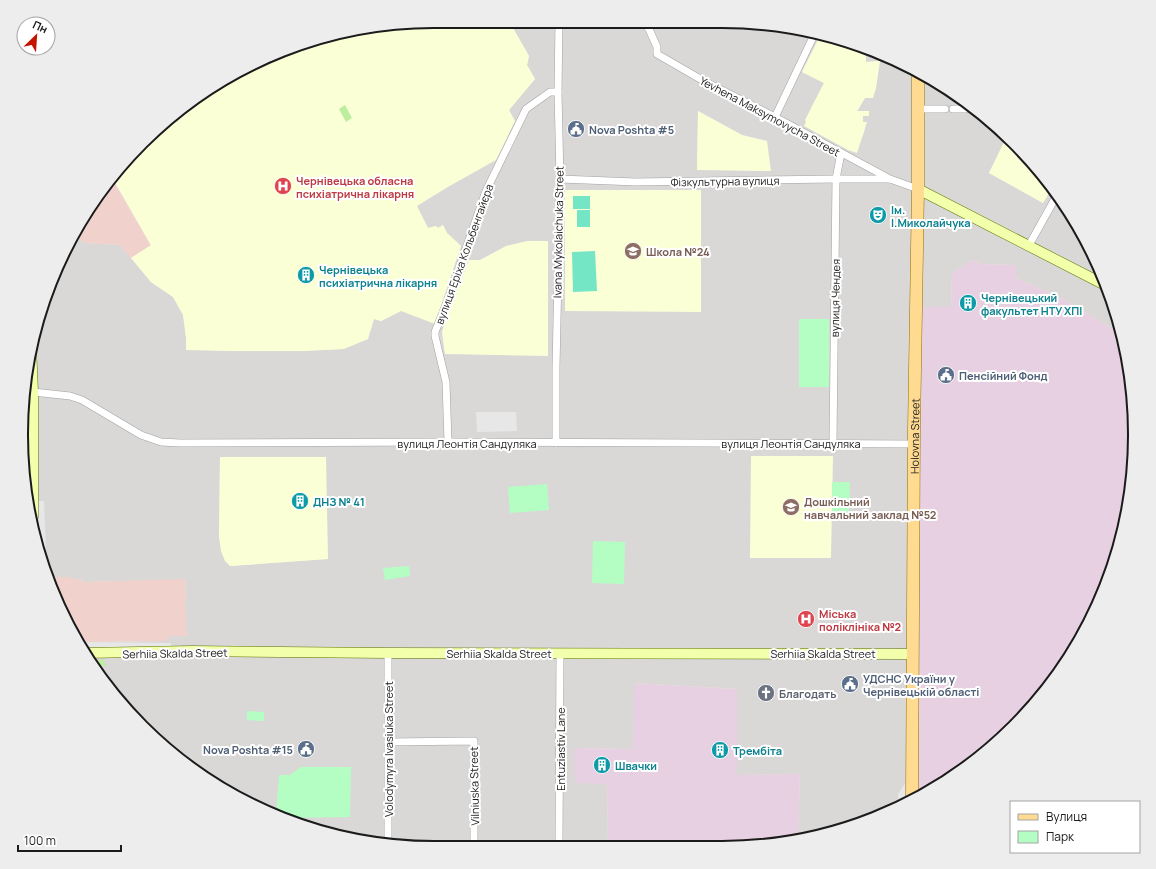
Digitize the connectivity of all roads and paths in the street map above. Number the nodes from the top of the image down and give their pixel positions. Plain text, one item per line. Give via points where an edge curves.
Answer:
1 (559, 28) edge
2 (648, 28) edge
3 (812, 39) edge
4 (918, 78) edge
5 (558, 92) junction
6 (918, 109) junction
7 (965, 109) edge
8 (775, 117) junction
9 (841, 153) junction
10 (560, 179) junction
11 (836, 179) junction
12 (890, 179) junction
13 (918, 189) junction
14 (1054, 202) edge
15 (1028, 247) junction
16 (1098, 282) edge
17 (32, 375) edge
18 (33, 392) junction
19 (448, 442) junction
20 (556, 443) junction
21 (833, 443) junction
22 (914, 444) junction
23 (33, 498) edge
24 (92, 653) edge
25 (388, 653) junction
26 (560, 653) junction
27 (913, 654) junction
28 (388, 742) junction
29 (912, 793) edge
30 (388, 839) edge
31 (474, 841) edge
32 (559, 841) edge

1 - 5 street, Ivana Mykolaichuka Street
2 - 8 street, Yevhena Maksymovycha Street via 657,54
3 - 8 street
4 - 6 main road, Holovna Street
5 - 10 street, Ivana Mykolaichuka Street
5 - 19 street, вулиця Еріха Кольбенгайєра via 550,92 526,109 486,191 437,326 435,336 446,382
6 - 7 street
6 - 13 main road, Holovna Street
8 - 9 street, Yevhena Maksymovycha Street
9 - 11 street, вулиця Чендея
9 - 12 street, Yevhena Maksymovycha Street
10 - 11 street, Фізкультурна вулиця via 636,182
10 - 20 street, Ivana Mykolaichuka Street
11 - 12 street, Фізкультурна вулиця
11 - 21 street, вулиця Чендея
12 - 13 street, Yevhena Maksymovycha Street
13 - 15 main road
13 - 22 main road, Holovna Street
14 - 15 street
15 - 16 main road
17 - 18 main road
18 - 19 street, вулиця Леонтія Сандуляка via 70,396 82,400 141,435 161,442
18 - 23 main road
19 - 20 street, вулиця Леонтія Сандуляка
20 - 21 street, вулиця Леонтія Сандуляка
21 - 22 street, вулиця Леонтія Сандуляка
22 - 27 main road, Holovna Street
24 - 25 main road, Serhiia Skalda Street
25 - 26 main road, Serhiia Skalda Street
25 - 28 street, Volodymyra Ivasiuka Street
26 - 27 main road, Serhiia Skalda Street
26 - 32 street, Entuziastiv Lane
27 - 29 main road, Holovna Street
28 - 30 street, Volodymyra Ivasiuka Street
28 - 31 street, Vilniuska Street via 474,742

